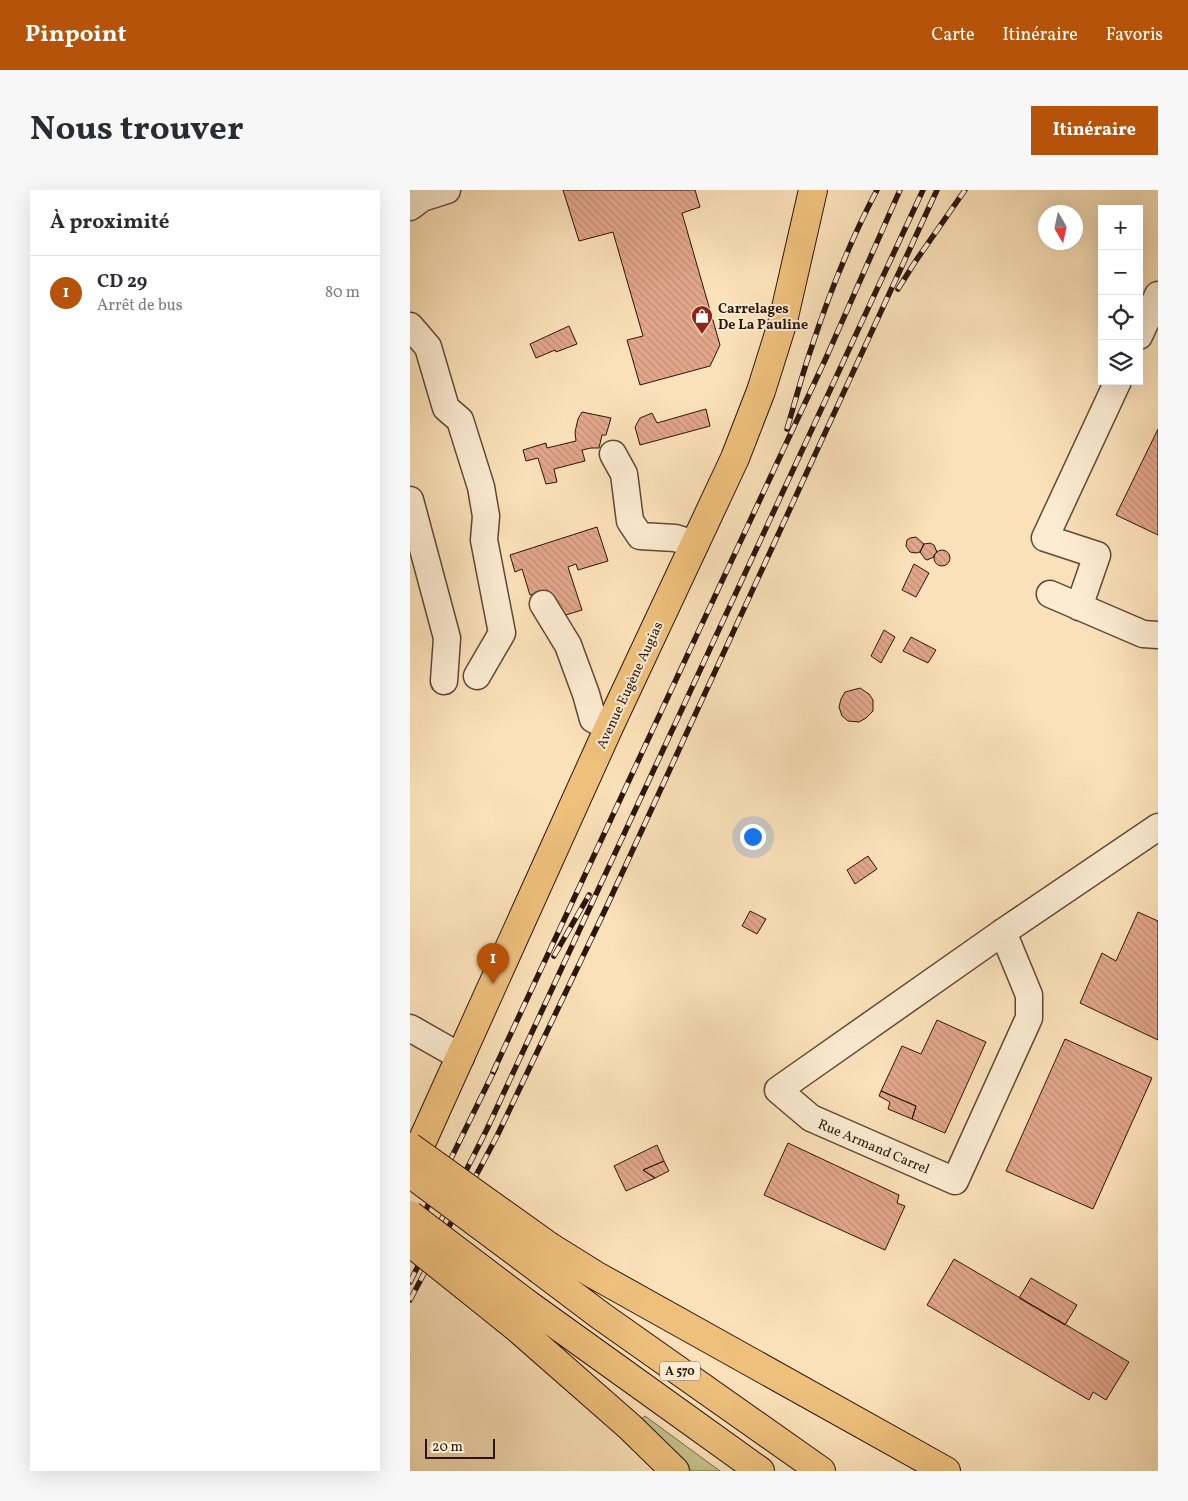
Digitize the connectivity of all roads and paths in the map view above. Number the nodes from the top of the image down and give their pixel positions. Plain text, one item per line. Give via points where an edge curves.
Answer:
1 (447, 190) edge
2 (813, 190) edge
3 (410, 207) edge
4 (1158, 295) edge
5 (410, 326) edge
6 (1143, 327) edge
7 (1116, 385) edge
8 (613, 454) dead end
9 (410, 500) edge
10 (695, 544) junction
11 (1050, 594) dead end
12 (543, 604) dead end
13 (1079, 607) junction
14 (1158, 636) edge
15 (477, 676) dead end
16 (444, 681) dead end
17 (610, 727) junction
18 (1158, 827) edge
19 (1003, 932) junction
20 (410, 1028) edge
21 (461, 1057) junction
22 (410, 1146) edge
23 (410, 1168) edge
24 (410, 1173) edge
25 (410, 1215) edge
26 (410, 1242) edge
27 (545, 1258) junction
28 (675, 1471) edge
29 (760, 1471) edge
30 (821, 1471) edge
31 (946, 1471) edge

1 - 3 street via 422,198
2 - 10 main road, Avenue Eugène Augias via 783,321 761,391 735,458
4 - 6 street
5 - 15 street via 428,348 446,408 460,420 481,487 486,516 484,540 502,633
7 - 13 street via 1045,538 1097,556
8 - 10 street via 624,474 630,521 640,536 675,538
9 - 16 street via 447,638
10 - 17 main road, Avenue Eugène Augias
11 - 13 street
12 - 17 street via 568,645 593,719
13 - 14 street via 1143,634
17 - 21 main road, Avenue Eugène Augias
18 - 19 street
19 - 19 street, Rue Armand Carrel via 818,1061 778,1090 811,1118 955,1181 1029,1018 1029,995
20 - 21 street
21 - 23 main road, Avenue Eugène Augias
22 - 27 main road, bridge
24 - 27 main road, A 570, bridge
25 - 29 main road, A 570, bridge via 526,1303
26 - 28 main road, bridge via 516,1327 630,1426
27 - 30 main road, A 570 via 601,1316
27 - 31 main road via 595,1274

